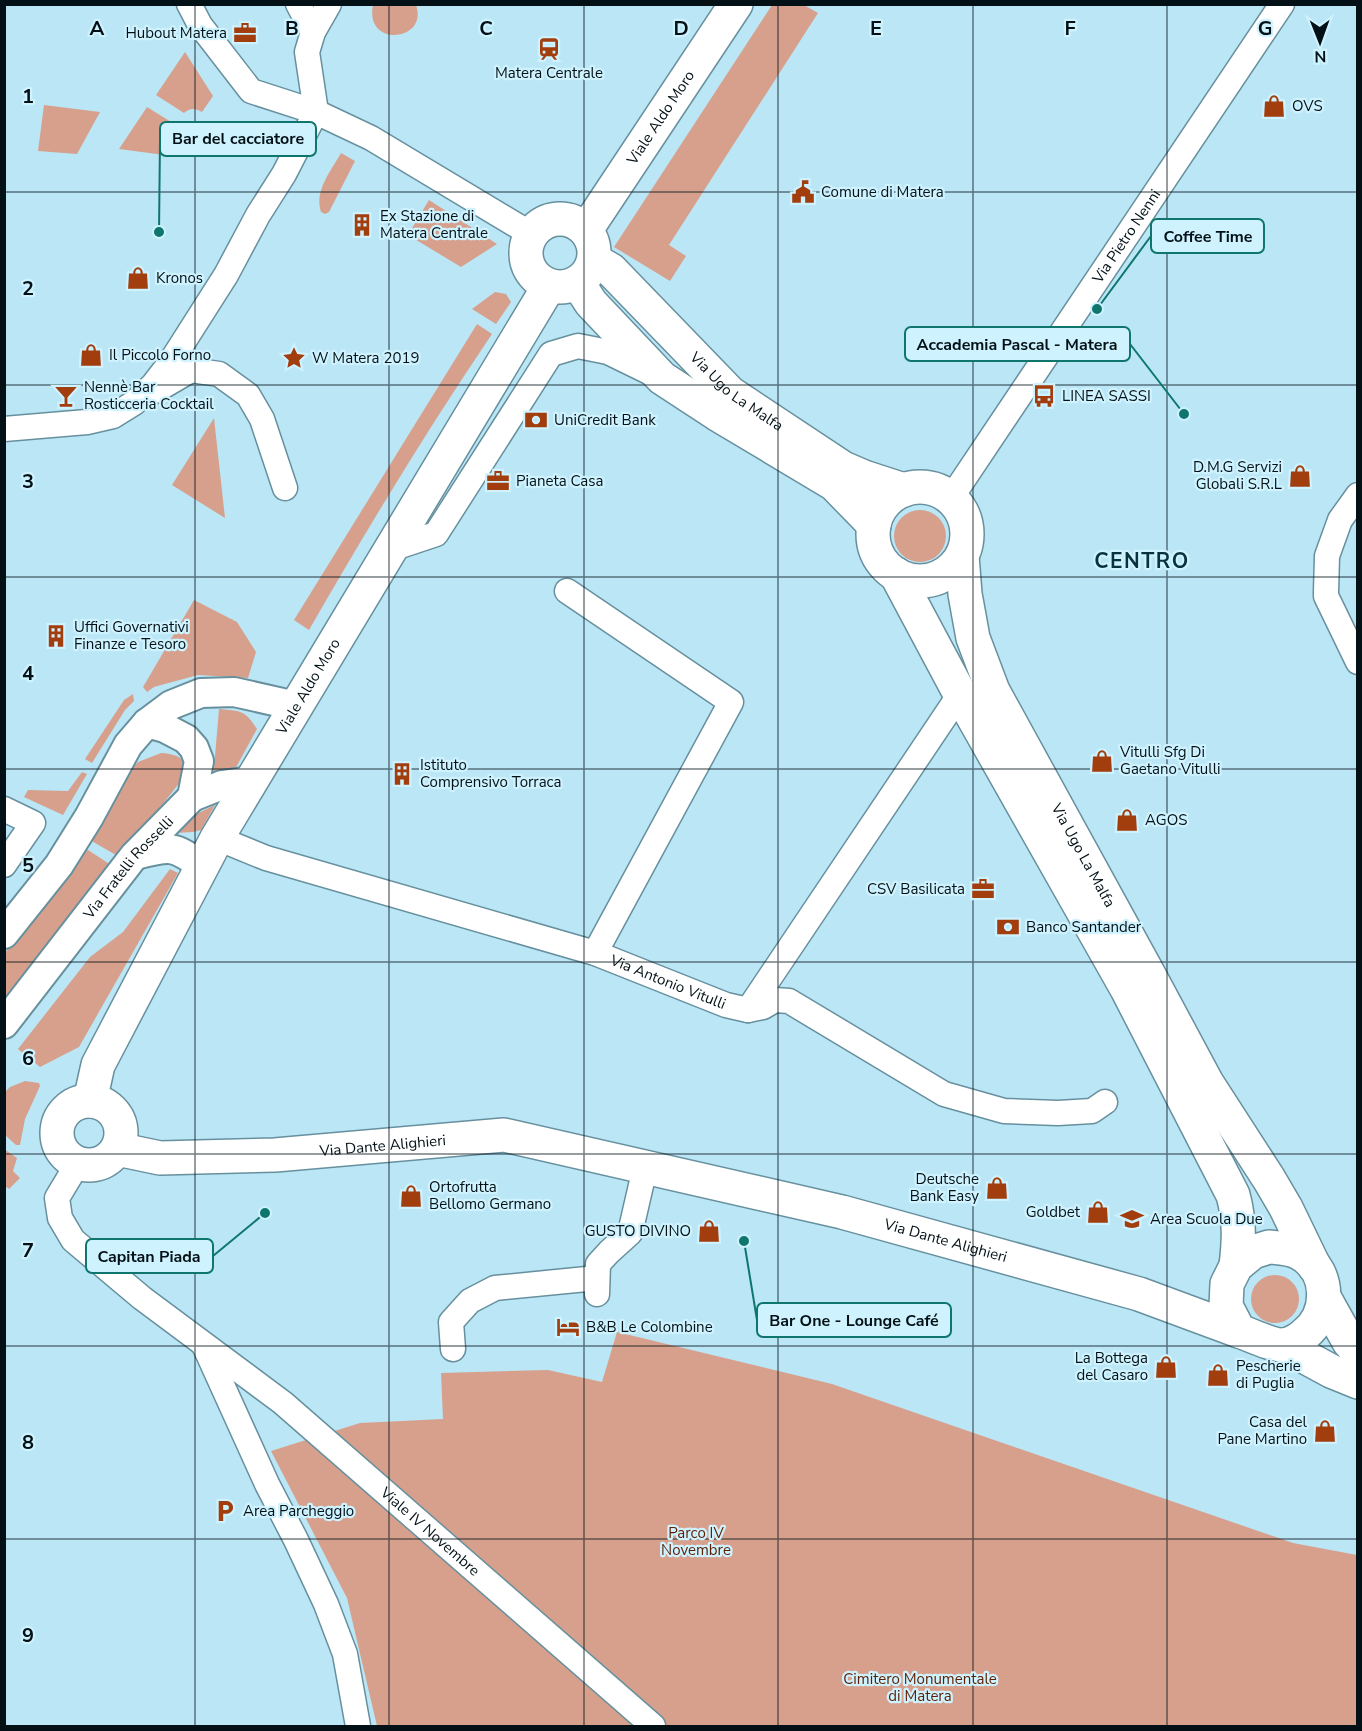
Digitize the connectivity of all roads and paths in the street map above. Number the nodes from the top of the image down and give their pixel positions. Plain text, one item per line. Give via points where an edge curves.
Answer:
1 (189, 4) edge
2 (298, 4) edge
3 (329, 4) edge
4 (736, 4) edge
5 (1282, 4) edge
6 (314, 33) junction
7 (316, 112) junction
8 (531, 234) junction
9 (577, 265) junction
10 (662, 378) junction
11 (134, 402) junction
12 (4, 429) edge
13 (285, 488) dead end
14 (904, 490) junction
15 (1358, 495) edge
16 (951, 498) junction
17 (874, 525) junction
18 (391, 549) junction
19 (962, 556) junction
20 (896, 574) junction
21 (567, 591) dead end
22 (1358, 662) edge
23 (960, 694) junction
24 (296, 706) junction
25 (147, 723) junction
26 (250, 781) junction
27 (192, 797) junction
28 (4, 809) edge
29 (210, 852) junction
30 (136, 855) junction
31 (4, 865) edge
32 (4, 934) edge
33 (595, 953) junction
34 (748, 1010) junction
35 (4, 1024) edge
36 (90, 1101) junction
37 (1105, 1102) dead end
38 (117, 1149) junction
39 (78, 1162) junction
40 (645, 1168) junction
41 (1236, 1266) junction
42 (1314, 1266) junction
43 (1324, 1297) junction
44 (1239, 1331) junction
45 (203, 1343) junction
46 (1283, 1345) junction
47 (453, 1349) dead end
48 (1358, 1352) edge
49 (1358, 1382) edge
50 (358, 1726) edge
51 (653, 1726) edge

1 - 7 street via 200,25 251,91
2 - 6 street
3 - 6 street
4 - 9 main road, Viale Aldo Moro
5 - 16 street, Via Pietro Nenni
6 - 7 street via 307,52
7 - 8 street via 371,138
7 - 11 street via 226,274 170,363
8 - 9 main road via 527,263 539,281
8 - 9 main road via 548,221 568,219 578,223
9 - 10 main road, Via Ugo La Malfa via 591,303
9 - 14 main road, Via Ugo La Malfa via 611,270 730,393 843,468
9 - 18 main road, Viale Aldo Moro
10 - 17 main road, Via Ugo La Malfa via 834,484
10 - 18 street via 608,352 578,346 551,354 436,534
11 - 12 street via 113,416 87,422
11 - 13 street via 191,370 219,374 248,395 262,419
14 - 16 main road via 929,488
14 - 17 main road via 879,510
15 - 22 street via 1340,520 1327,556 1326,596
16 - 19 main road via 967,525 967,544
17 - 20 main road via 875,548
18 - 24 main road, Viale Aldo Moro
19 - 20 main road via 940,577 910,580
19 - 42 main road, Via Ugo La Malfa via 973,638 993,691 1207,1083 1286,1208
20 - 23 main road, Via Ugo La Malfa
21 - 33 street via 731,702
23 - 34 street
23 - 41 main road, Via Ugo La Malfa via 1127,989 1233,1195 1239,1235
24 - 25 street via 234,692 201,693 171,705
24 - 26 main road, Viale Aldo Moro
25 - 27 street via 179,735 194,748 199,761
25 - 32 street via 128,745 59,865
26 - 27 street via 222,785
26 - 29 main road, Viale Aldo Moro
27 - 30 street, Via Fratelli Rosselli
28 - 31 street via 33,823
29 - 30 street via 164,848
29 - 33 street, Via Antonio Vitulli via 266,858
29 - 36 main road, Viale Aldo Moro via 98,1065
30 - 35 street, Via Fratelli Rosselli
33 - 34 street, Via Antonio Vitulli
34 - 37 street via 764,1008 775,1000 789,1001 944,1094 1004,1111 1092,1111
36 - 38 main road via 101,1103 117,1117 121,1139
36 - 39 main road via 69,1108 58,1127 62,1148
38 - 39 main road via 100,1163
38 - 40 main road, Via Dante Alighieri via 160,1158 275,1155 504,1135
39 - 45 street, Viale IV Novembre via 57,1198 60,1218 73,1240
40 - 44 main road, Via Dante Alighieri via 853,1215 1139,1294
40 - 47 street via 630,1233 598,1264 597,1286 495,1288 470,1301 451,1322
41 - 42 main road via 1253,1252 1269,1247 1301,1254
41 - 44 main road via 1227,1284 1226,1306
42 - 43 main road via 1322,1280
43 - 46 main road via 1313,1328 1300,1339
43 - 48 main road
44 - 46 main road
45 - 50 street, Viale IV Novembre via 326,1604 345,1654
45 - 51 street, Viale IV Novembre via 284,1403
46 - 49 main road

